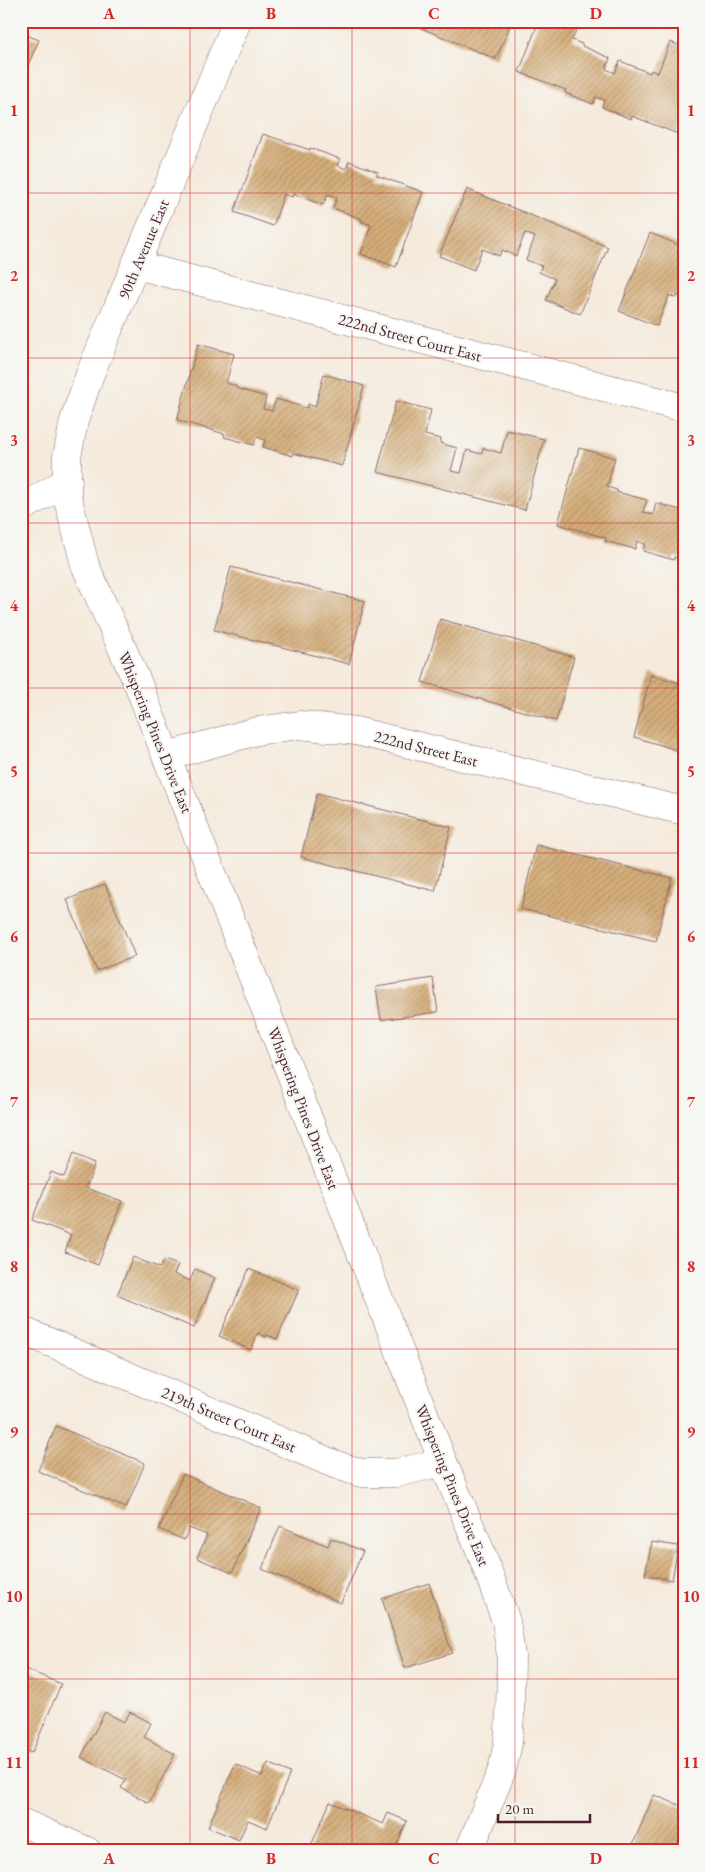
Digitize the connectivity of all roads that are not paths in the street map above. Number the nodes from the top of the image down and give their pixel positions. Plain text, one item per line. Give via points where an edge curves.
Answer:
1 (237, 21) edge
2 (136, 265) junction
3 (684, 408) edge
4 (68, 480) junction
5 (21, 508) edge
6 (167, 756) junction
7 (684, 811) edge
8 (21, 1330) edge
9 (443, 1462) junction
10 (21, 1822) edge
11 (87, 1851) edge
12 (469, 1851) edge

1 - 2 street, 90th Avenue East
2 - 3 street, 222nd Street Court East
2 - 4 street, 90th Avenue East via 74,421 67,457
4 - 5 street
4 - 6 street, Whispering Pines Drive East via 67,495 85,565
6 - 7 street, 222nd Street East via 257,731 299,725 356,731
6 - 9 street, Whispering Pines Drive East
8 - 9 street, 219th Street Court East via 334,1464 362,1473 396,1473
9 - 12 street, Whispering Pines Drive East via 506,1621 511,1656 508,1743 502,1770
10 - 11 street

